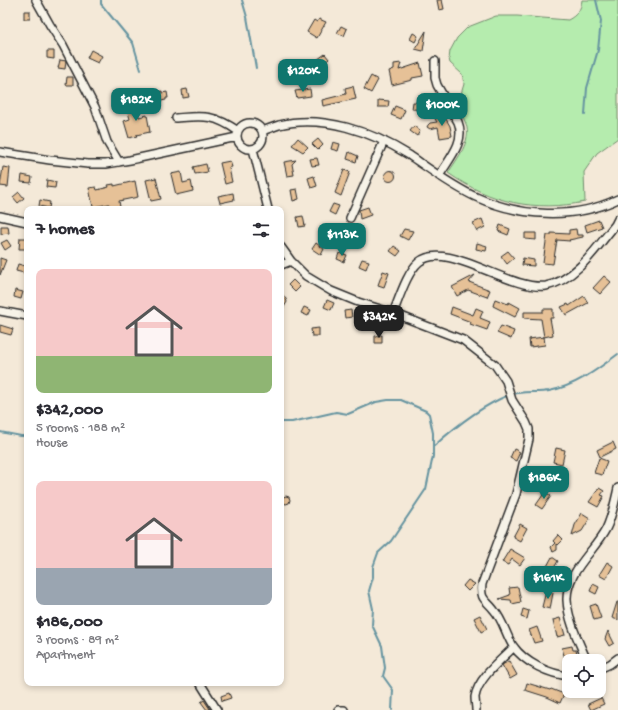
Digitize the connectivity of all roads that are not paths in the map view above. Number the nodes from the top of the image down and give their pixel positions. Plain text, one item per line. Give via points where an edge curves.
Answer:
1 (36, 0) edge
2 (435, 61) dead end
3 (176, 118) dead end
4 (262, 131) junction
5 (237, 134) junction
6 (384, 141) junction
7 (253, 148) junction
8 (0, 152) edge
9 (119, 162) junction
10 (439, 176) junction
11 (617, 200) edge
12 (267, 206) edge
13 (618, 208) edge
14 (0, 216) edge
15 (350, 218) dead end
16 (618, 219) edge
17 (24, 221) edge
18 (284, 251) edge
19 (291, 261) junction
20 (284, 264) edge
21 (0, 311) edge
22 (393, 313) junction
23 (24, 315) edge
24 (618, 488) edge
25 (514, 647) junction
26 (584, 654) edge
27 (618, 658) edge
28 (606, 666) edge
29 (562, 675) edge
30 (202, 686) edge
31 (217, 710) edge
32 (338, 710) edge
33 (344, 710) edge
34 (476, 710) edge

1 - 9 street via 95,107 107,142
2 - 10 street via 437,85 461,128 456,148
3 - 5 street via 214,118 228,124
4 - 5 street via 256,125 248,123 240,127
4 - 6 street via 279,125 317,123 340,126
4 - 7 street via 261,143
5 - 7 street via 242,146
5 - 9 street
6 - 10 street
6 - 15 street
7 - 12 street
8 - 9 street via 88,164
10 - 11 street via 487,202 525,212 564,213
11 - 13 street
14 - 17 street
16 - 22 street via 581,266 546,286 508,280 456,258 431,256 419,262 411,271
18 - 19 street
19 - 20 street
19 - 22 street via 306,276 331,291
21 - 23 street
22 - 25 street via 462,340 495,365 506,381 512,400 529,429 529,440 516,494 481,591 485,602 494,610
24 - 26 street via 606,530 571,580 568,590 568,611
25 - 29 street via 540,668
25 - 34 street via 493,667 482,682 475,696
27 - 28 street
30 - 31 street
32 - 33 street

